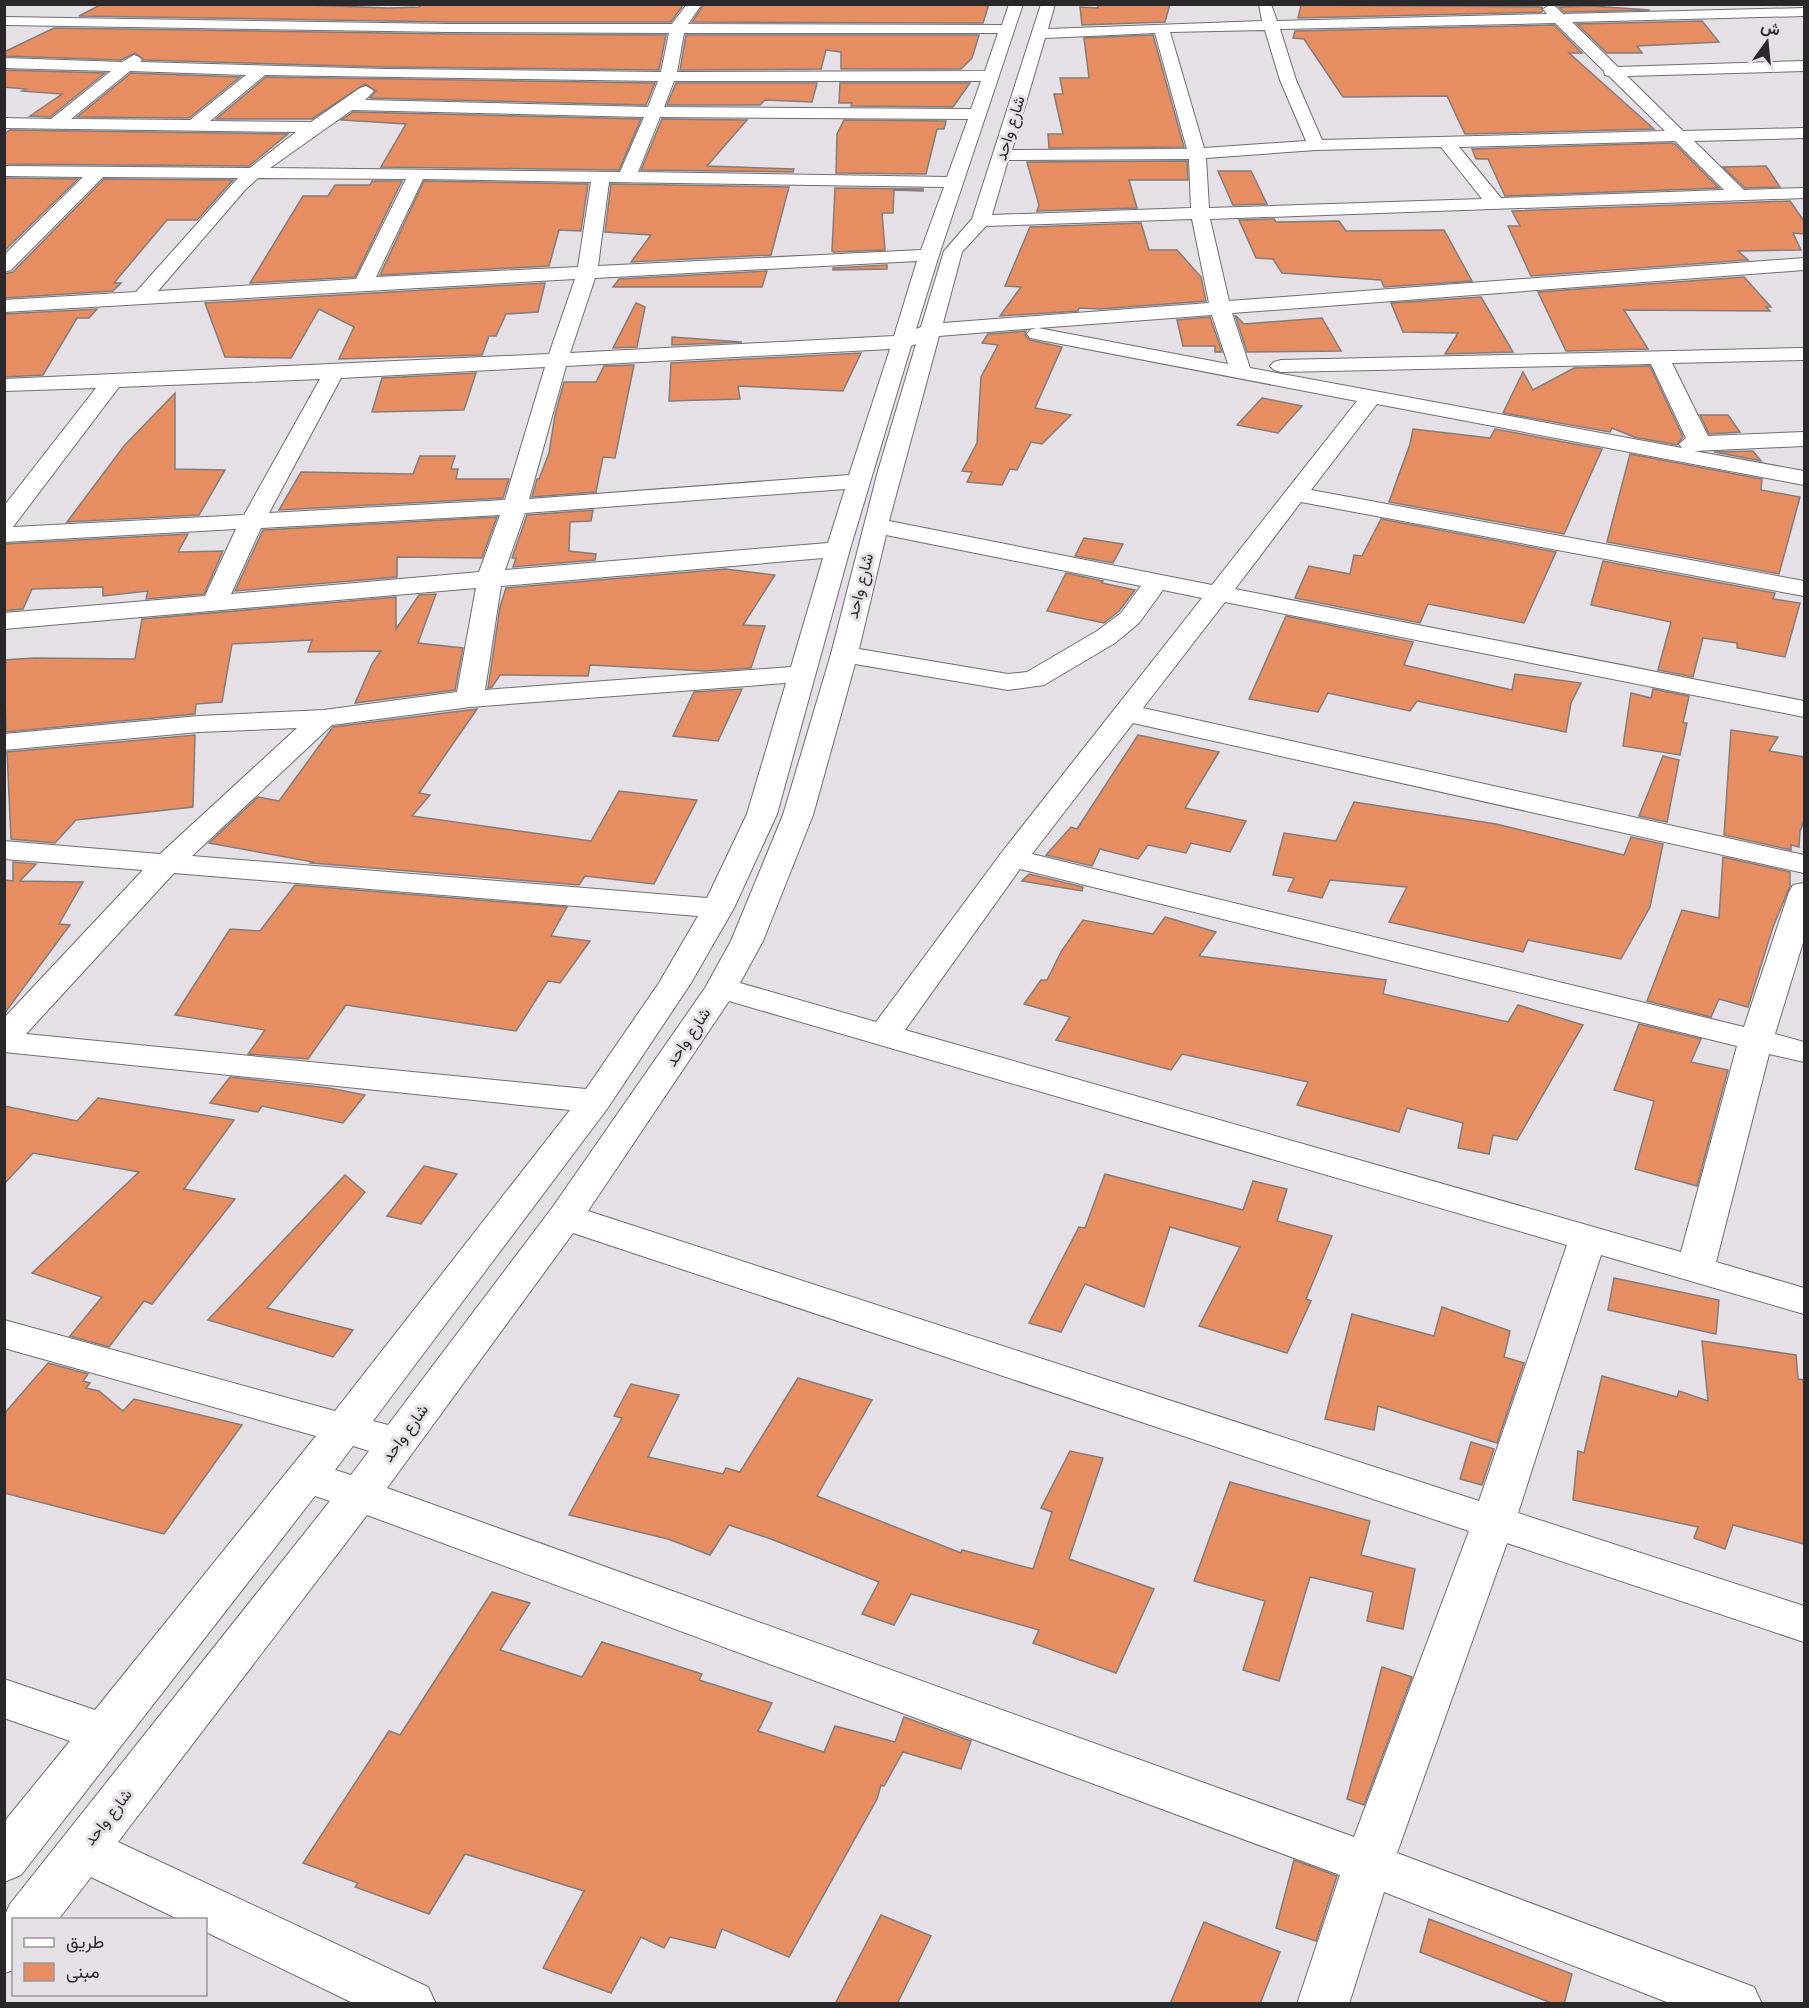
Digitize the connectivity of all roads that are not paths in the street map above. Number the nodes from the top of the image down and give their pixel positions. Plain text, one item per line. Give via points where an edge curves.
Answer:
1 (27, 4) edge
2 (695, 4) edge
3 (1264, 4) edge
4 (1385, 4) edge
5 (1546, 4) edge
6 (1723, 9) edge
7 (472, 10) dead end
8 (1804, 12) edge
9 (1779, 13) junction
10 (1011, 17) edge
11 (1558, 18) junction
12 (1044, 19) edge
13 (4, 20) edge
14 (1391, 22) junction
15 (177, 24) junction
16 (1270, 26) junction
17 (1796, 27) dead end
18 (449, 28) junction
19 (677, 28) junction
20 (1161, 28) junction
21 (160, 38) dead end
22 (144, 52) dead end
23 (4, 63) edge
24 (128, 66) junction
25 (1804, 66) edge
26 (263, 69) junction
27 (1611, 72) junction
28 (385, 74) junction
29 (990, 76) junction
30 (668, 77) junction
31 (351, 105) junction
32 (655, 112) junction
33 (976, 114) junction
34 (4, 123) edge
35 (55, 124) junction
36 (195, 125) junction
37 (314, 126) junction
38 (1804, 133) edge
39 (1679, 136) junction
40 (1446, 142) junction
41 (1316, 145) junction
42 (1197, 154) junction
43 (1001, 155) junction
44 (4, 171) edge
45 (99, 171) junction
46 (254, 172) junction
47 (417, 174) junction
48 (601, 177) junction
49 (627, 177) junction
50 (954, 182) junction
51 (1804, 193) edge
52 (1739, 195) junction
53 (1497, 204) junction
54 (1200, 215) junction
55 (981, 221) junction
56 (929, 255) junction
57 (8, 259) edge
58 (1804, 264) edge
59 (587, 273) junction
60 (363, 284) junction
61 (141, 298) junction
62 (4, 306) edge
63 (1221, 309) junction
64 (999, 326) junction
65 (917, 336) junction
66 (1804, 354) edge
67 (1658, 357) junction
68 (557, 361) junction
69 (1240, 367) junction
70 (1216, 368) junction
71 (334, 372) junction
72 (112, 381) junction
73 (4, 385) edge
74 (1371, 398) junction
75 (1804, 439) edge
76 (1700, 444) junction
77 (1637, 448) junction
78 (1804, 478) edge
79 (860, 481) junction
80 (1295, 494) junction
81 (515, 507) junction
82 (252, 522) junction
83 (4, 523) edge
84 (876, 526) junction
85 (4, 535) edge
86 (838, 549) junction
87 (490, 578) junction
88 (1156, 582) junction
89 (1804, 589) edge
90 (1218, 594) junction
91 (215, 601) junction
92 (4, 621) edge
93 (840, 669) junction
94 (801, 679) junction
95 (470, 699) junction
96 (1804, 709) edge
97 (1127, 713) junction
98 (324, 718) junction
99 (4, 742) edge
100 (4, 850) edge
101 (1013, 858) junction
102 (167, 863) junction
103 (1804, 864) edge
104 (1804, 891) edge
105 (718, 908) junction
106 (721, 988) junction
107 (884, 1035) junction
108 (4, 1040) edge
109 (1756, 1040) junction
110 (1804, 1052) edge
111 (595, 1101) junction
112 (565, 1218) junction
113 (1587, 1240) junction
114 (1695, 1269) junction
115 (1804, 1301) edge
116 (4, 1335) edge
117 (344, 1429) junction
118 (397, 1443) junction
119 (307, 1476) junction
120 (360, 1494) junction
121 (1493, 1522) junction
122 (1804, 1624) edge
123 (4, 1698) edge
124 (105, 1733) junction
125 (83, 1849) junction
126 (4, 1860) edge
127 (1368, 1864) junction
128 (30, 1918) edge
129 (410, 2004) edge
130 (1323, 2004) edge
131 (1736, 2004) edge

1 - 13 street
2 - 19 street
3 - 16 street
4 - 14 street
5 - 11 street
6 - 9 street
6 - 11 street
7 - 18 street
8 - 9 street
9 - 17 street
10 - 19 street
10 - 29 street, شارع واحد
11 - 14 street
11 - 27 street
12 - 20 street
12 - 43 street, شارع واحد
13 - 15 street
14 - 16 street
15 - 18 street
15 - 21 street
16 - 20 street via 1201,22
16 - 41 street
18 - 19 street
18 - 28 street
19 - 30 street
20 - 42 street
22 - 24 street
23 - 24 street
24 - 26 street
24 - 35 street
25 - 27 street
26 - 28 street
26 - 36 street
27 - 39 street
28 - 30 street
28 - 31 street
29 - 30 street
29 - 33 street, شارع واحد
30 - 32 street
31 - 32 street
31 - 37 street
32 - 33 street
32 - 49 street
33 - 50 street, شارع واحد
34 - 35 street
35 - 36 street
36 - 37 street
37 - 46 street
38 - 39 street
39 - 40 street
39 - 52 street
40 - 41 street
40 - 53 street
41 - 42 street
42 - 43 street
42 - 54 street
43 - 55 street, شارع واحد
44 - 45 street
45 - 46 street
45 - 57 street
46 - 47 street
46 - 61 street
47 - 48 street
47 - 60 street
48 - 49 street
48 - 59 street
49 - 50 street
50 - 56 street, شارع واحد
51 - 52 street
52 - 53 street
53 - 54 street
54 - 55 street
54 - 63 street
55 - 65 street, شارع واحد via 952,251
56 - 59 street
56 - 65 street, شارع واحد
58 - 63 street
59 - 60 street
59 - 68 street
60 - 61 street
61 - 62 street
63 - 64 street
63 - 69 street
64 - 65 street
64 - 70 street
65 - 68 street
65 - 79 street, شارع واحد
65 - 84 street, شارع واحد
66 - 67 street
67 - 69 street
67 - 76 street
68 - 71 street
68 - 81 street
69 - 70 street
70 - 74 street
71 - 72 street
71 - 82 street
72 - 73 street
72 - 83 street
74 - 77 street
74 - 80 street
75 - 76 street
76 - 77 street
77 - 78 street
79 - 81 street
79 - 86 street, شارع واحد
80 - 89 street
80 - 90 street
81 - 82 street
81 - 87 street
82 - 85 street
82 - 91 street
84 - 88 street
84 - 93 street, شارع واحد
86 - 87 street
86 - 94 street, شارع واحد
87 - 91 street
87 - 95 street
88 - 90 street
88 - 93 street via 1119,628 1034,679 1008,682
90 - 96 street
90 - 97 street
91 - 92 street
93 - 94 street
93 - 106 street, شارع واحد via 798,815 747,941
94 - 95 street
94 - 105 street, شارع واحد via 762,814
95 - 98 street
97 - 101 street
97 - 103 street
98 - 99 street via 199,724
98 - 102 street
100 - 102 street
101 - 107 street
101 - 109 street
102 - 105 street
102 - 108 street
104 - 109 street
105 - 111 street, شارع واحد via 675,983
106 - 107 street
106 - 112 street, شارع واحد
107 - 113 street
108 - 111 street
109 - 110 street
109 - 114 street
111 - 117 street, شارع واحد
112 - 118 street, شارع واحد
112 - 121 street
113 - 114 street
113 - 121 street
114 - 115 street
116 - 117 street
117 - 118 street
117 - 119 street, شارع واحد
118 - 120 street, شارع واحد
119 - 120 street
119 - 124 street, شارع واحد
120 - 125 street, شارع واحد
120 - 127 street
121 - 122 street
121 - 127 street
123 - 124 street
124 - 126 street, شارع واحد
125 - 128 street, شارع واحد
125 - 129 street
127 - 130 street
127 - 131 street

